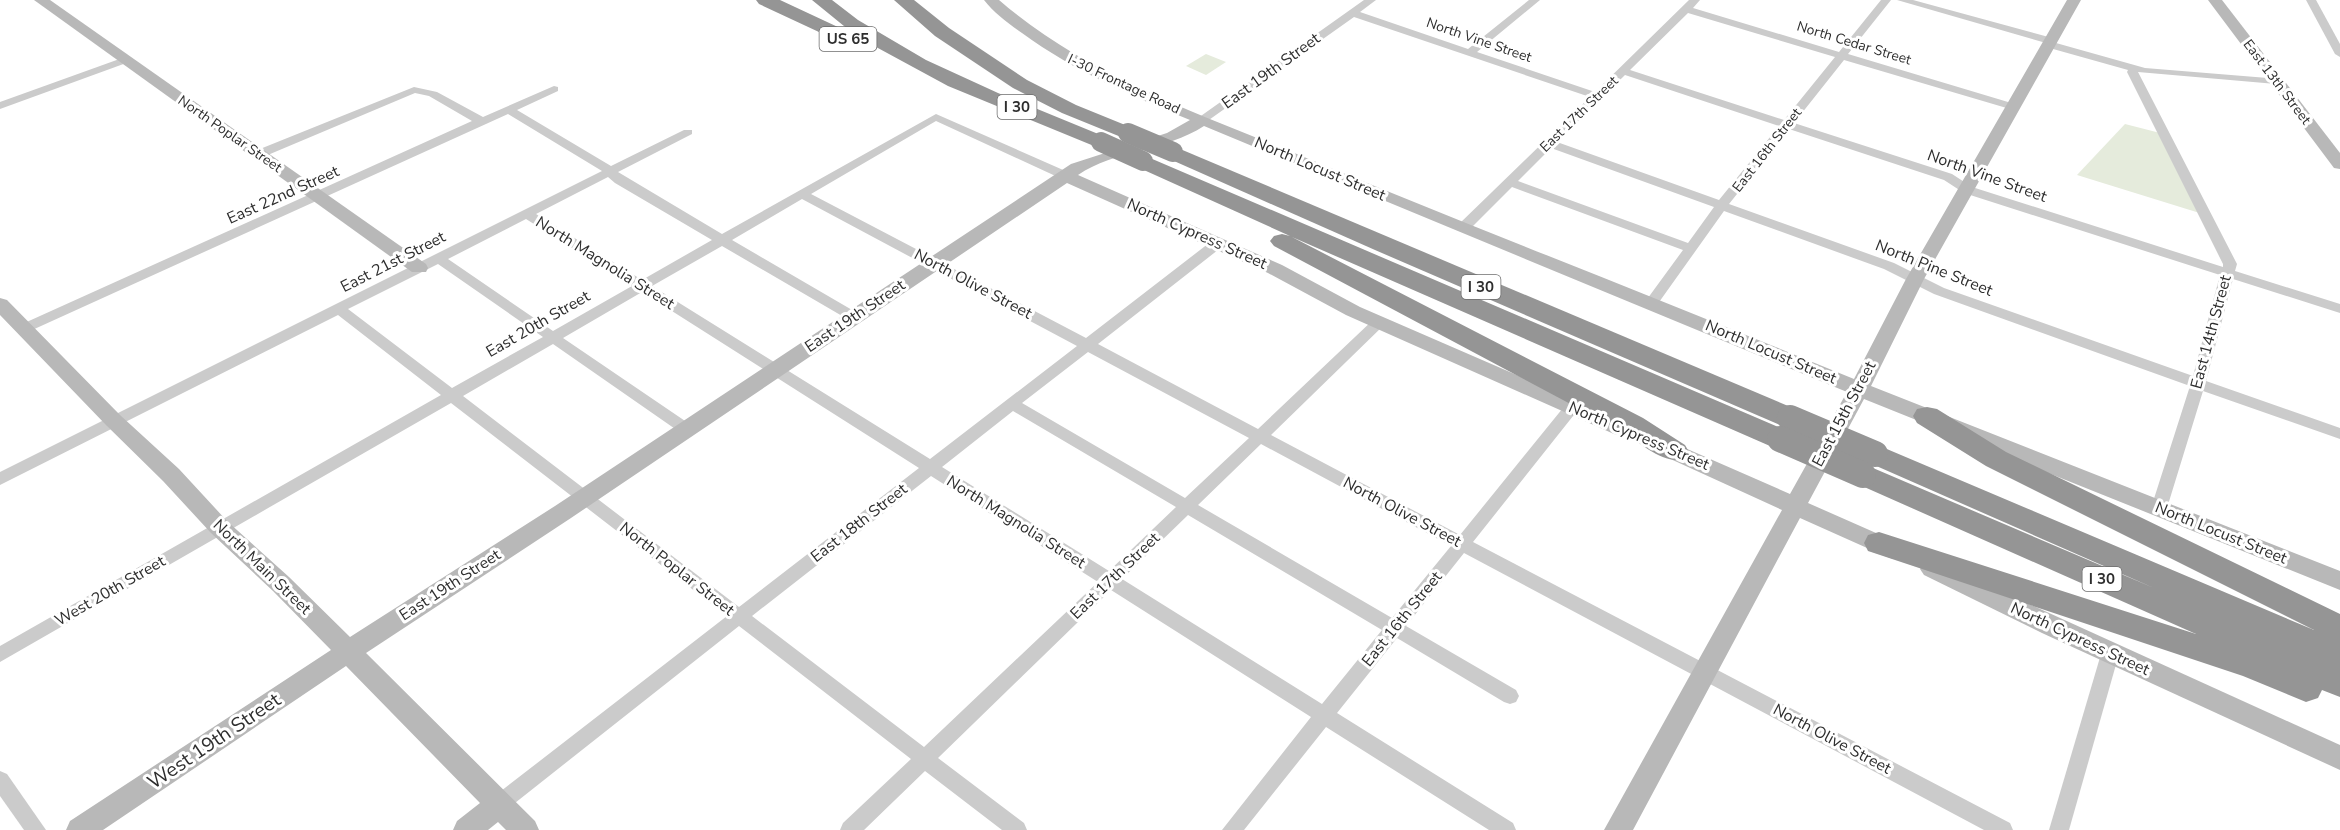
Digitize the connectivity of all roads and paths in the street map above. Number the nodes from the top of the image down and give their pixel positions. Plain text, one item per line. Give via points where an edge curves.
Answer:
1 (41, 0) edge
2 (765, 0) edge
3 (821, 0) edge
4 (903, 0) edge
5 (927, 0) edge
6 (991, 0) edge
7 (1371, 0) edge
8 (1535, 0) edge
9 (1695, 0) edge
10 (1886, 0) edge
11 (1902, 0) edge
12 (2073, 0) edge
13 (2215, 0) edge
14 (2312, 0) edge
15 (1685, 9) junction
16 (1352, 13) junction
17 (2051, 43) junction
18 (974, 52) junction
19 (1469, 53) junction
20 (2340, 54) edge
21 (1842, 56) junction
22 (125, 60) junction
23 (2134, 68) junction
24 (933, 70) junction
25 (1622, 71) junction
26 (2276, 81) junction
27 (554, 89) dead end
28 (1597, 96) junction
29 (0, 106) edge
30 (2014, 107) junction
31 (509, 110) junction
32 (936, 117) joint
33 (1202, 120) junction
34 (485, 121) junction
35 (1786, 125) junction
36 (688, 132) dead end
37 (1549, 142) junction
38 (259, 154) junction
39 (2337, 158) edge
40 (609, 171) junction
41 (1065, 176) junction
42 (1179, 177) junction
43 (1509, 182) junction
44 (1968, 190) junction
45 (802, 194) junction
46 (319, 197) junction
47 (1722, 205) junction
48 (526, 213) junction
49 (1463, 228) junction
50 (721, 240) junction
51 (1218, 243) junction
52 (1691, 248) junction
53 (438, 258) junction
54 (934, 264) junction
55 (419, 268) junction
56 (2226, 274) junction
57 (1916, 279) junction
58 (641, 286) junction
59 (1652, 302) junction
60 (0, 304) edge
61 (338, 308) junction
62 (2340, 309) edge
63 (854, 317) junction
64 (1379, 322) junction
65 (25, 328) junction
66 (552, 337) junction
67 (1087, 345) junction
68 (775, 370) junction
69 (2198, 383) junction
70 (1859, 389) junction
71 (450, 395) junction
72 (1012, 404) junction
73 (1572, 407) junction
74 (1928, 416) junction
75 (113, 420) junction
76 (686, 429) junction
77 (1785, 429) junction
78 (2340, 434) edge
79 (1260, 436) junction
80 (1675, 452) junction
81 (1869, 465) junction
82 (930, 468) junction
83 (0, 479) edge
84 (584, 498) junction
85 (1795, 505) junction
86 (1187, 507) junction
87 (2159, 508) junction
88 (219, 527) junction
89 (1879, 543) junction
90 (1462, 544) junction
91 (1110, 581) junction
92 (2340, 581) edge
93 (739, 617) junction
94 (1394, 628) junction
95 (2340, 628) edge
96 (348, 652) junction
97 (2110, 654) junction
98 (0, 655) edge
99 (2340, 656) edge
100 (1704, 672) junction
101 (2340, 683) edge
102 (1510, 696) dead end
103 (2340, 701) edge
104 (1324, 715) junction
105 (2340, 758) edge
106 (924, 759) junction
107 (0, 780) edge
108 (500, 804) junction
109 (36, 830) edge
110 (80, 830) edge
111 (467, 830) edge
112 (525, 830) edge
113 (850, 830) edge
114 (1017, 830) edge
115 (1232, 830) edge
116 (1506, 830) edge
117 (1618, 830) edge
118 (2002, 830) edge
119 (2059, 830) edge

1 - 22 main road, North Poplar Street
2 - 24 highway, US 65 via 903,63
3 - 24 highway via 868,36
4 - 18 highway
5 - 18 highway
6 - 33 main road, I-30 Frontage Road via 1029,33 1072,61
7 - 16 street, East 19th Street
8 - 19 street
9 - 15 street, East 17th Street
10 - 21 street, East 16th Street
11 - 17 street
12 - 17 main road, East 15th Street
13 - 26 main road, East 13th Street
14 - 20 street
15 - 21 street, North Cedar Street
15 - 25 street, East 17th Street
16 - 19 street, North Vine Street
16 - 33 street, East 19th Street
17 - 23 street
17 - 30 main road, East 15th Street
18 - 77 highway, I 30, bridge via 1035,92 1393,249
19 - 28 street, North Vine Street
21 - 30 street, North Cedar Street
21 - 35 street, East 16th Street
22 - 29 street
22 - 38 main road, North Poplar Street
23 - 26 street
23 - 56 street, East 14th Street via 2132,72 2228,258
24 - 42 highway, I 30, bridge
25 - 28 street, East 17th Street
25 - 35 street, North Vine Street
26 - 39 main road, East 13th Street
27 - 31 street, East 22nd Street
28 - 37 street, East 17th Street
30 - 44 main road, East 15th Street
31 - 34 street, East 22nd Street
31 - 40 street
32 - 41 street, North Cypress Street
32 - 45 street, East 20th Street
33 - 41 main road, East 19th Street via 1181,132 1098,159
33 - 49 main road, North Locust Street
34 - 38 street via 469,118 427,91 408,92
34 - 46 street, East 22nd Street
35 - 44 street, North Vine Street via 1948,177
35 - 47 street, East 16th Street
36 - 40 street, East 21st Street
37 - 43 street, East 17th Street
37 - 47 street, North Pine Street
38 - 46 main road, North Poplar Street
40 - 48 street, East 21st Street
40 - 50 street
41 - 51 main road, North Cypress Street
41 - 54 main road, East 19th Street
42 - 77 highway, I 30 via 1267,218
42 - 80 highway via 1252,225 1633,425
43 - 49 street, East 17th Street
43 - 52 street
44 - 56 street, North Vine Street
44 - 57 main road, East 15th Street
45 - 50 street, East 20th Street
45 - 54 street, North Olive Street
46 - 55 main road, North Poplar Street
46 - 65 street, East 22nd Street
47 - 52 street, East 16th Street
47 - 57 street, North Pine Street
48 - 53 street, East 21st Street
48 - 58 street, North Magnolia Street
49 - 59 main road, North Locust Street
50 - 58 street, East 20th Street
50 - 63 street
51 - 64 main road, North Cypress Street
51 - 67 street, East 18th Street
52 - 59 street, East 16th Street
53 - 55 street, East 21st Street
53 - 66 street
54 - 63 main road, East 19th Street
54 - 67 street, North Olive Street
55 - 61 street, East 21st Street
56 - 62 street, North Vine Street
56 - 69 street, East 14th Street
57 - 69 street, North Pine Street via 1939,291
57 - 70 main road, East 15th Street
58 - 66 street, East 20th Street
58 - 68 street, North Magnolia Street
59 - 70 main road, North Locust Street
60 - 65 main road, North Main Street
61 - 71 street, North Poplar Street
61 - 75 street, East 21st Street
63 - 68 main road, East 19th Street
64 - 73 main road, North Cypress Street
64 - 79 street, East 17th Street
65 - 75 main road, North Main Street
66 - 71 street, East 20th Street
66 - 76 street
67 - 72 street, East 18th Street
67 - 79 street, North Olive Street
68 - 76 main road, East 19th Street
68 - 82 street, North Magnolia Street
69 - 78 street, North Pine Street
69 - 87 street, East 14th Street
70 - 74 main road, North Locust Street
70 - 85 main road, East 15th Street
71 - 84 street, North Poplar Street
71 - 88 street, East 20th Street
72 - 82 street, East 18th Street
72 - 86 street
73 - 80 main road, North Cypress Street
73 - 90 street, East 16th Street
74 - 87 main road, North Locust Street
74 - 95 highway via 1996,459
75 - 83 street, East 21st Street
75 - 88 main road, North Main Street
76 - 84 main road, East 19th Street
77 - 81 highway, I 30, bridge
79 - 86 street, East 17th Street
79 - 90 street, North Olive Street
80 - 85 main road, North Cypress Street
81 - 99 highway, I 30
81 - 101 highway, I 30
82 - 91 street, North Magnolia Street
82 - 93 street, East 18th Street
84 - 93 street, North Poplar Street
84 - 96 main road, East 19th Street
85 - 89 main road, North Cypress Street
85 - 100 main road, East 15th Street
86 - 91 street, East 17th Street
86 - 94 street
87 - 92 main road, North Locust Street
88 - 96 main road, North Main Street
88 - 98 street, West 20th Street
89 - 97 main road, North Cypress Street
89 - 103 highway via 2253,666
90 - 94 street, East 16th Street
90 - 100 street, North Olive Street
91 - 104 street, North Magnolia Street
91 - 106 street, East 17th Street
93 - 106 street, North Poplar Street
93 - 108 street, East 18th Street
94 - 102 street
94 - 104 street, East 16th Street
96 - 108 main road, North Main Street
96 - 110 main road, West 19th Street
97 - 105 main road, North Cypress Street
97 - 119 street
100 - 117 main road, East 15th Street
100 - 118 street, North Olive Street
104 - 115 street, East 16th Street
104 - 116 street, North Magnolia Street
106 - 113 street, East 17th Street
106 - 114 street, North Poplar Street
107 - 109 street
108 - 111 main road
108 - 112 main road, North Main Street

